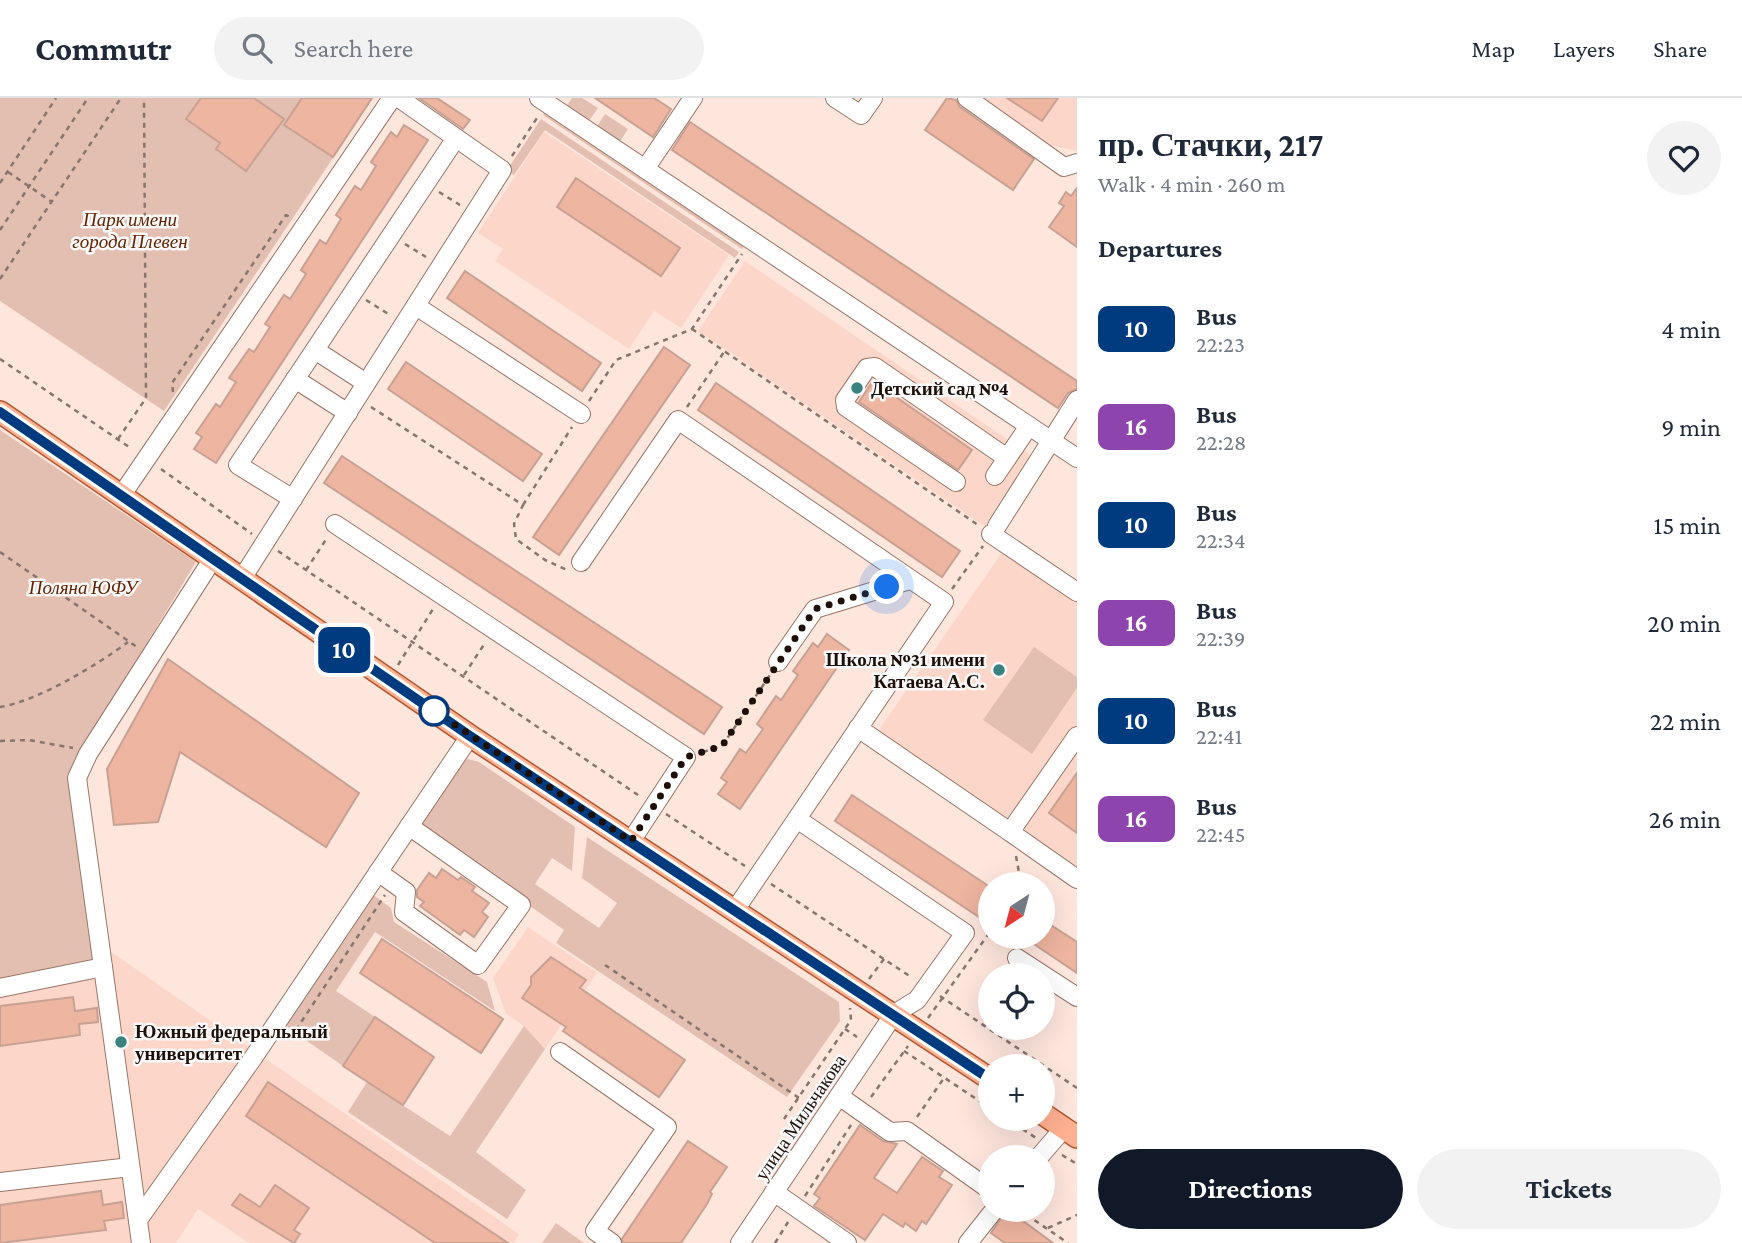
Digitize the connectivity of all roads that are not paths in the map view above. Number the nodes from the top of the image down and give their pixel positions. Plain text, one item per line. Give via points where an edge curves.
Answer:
1 (393, 98) edge
2 (399, 98) edge
3 (693, 98) edge
4 (835, 98) edge
5 (873, 98) edge
6 (967, 98) edge
7 (543, 101) edge
8 (456, 138) junction
9 (1077, 163) edge
10 (645, 169) junction
11 (416, 306) junction
12 (315, 350) junction
13 (295, 379) junction
14 (357, 398) junction
15 (1077, 400) edge
16 (0, 412) edge
17 (581, 414) road end
18 (1029, 426) junction
19 (1051, 441) junction
20 (1007, 458) junction
21 (1077, 458) edge
22 (995, 476) dead end
23 (956, 482) dead end
24 (121, 496) junction
25 (293, 499) junction
26 (335, 524) road end
27 (212, 560) junction
28 (582, 562) road end
29 (242, 580) junction
30 (911, 580) junction
31 (1077, 592) edge
32 (778, 662) road end
33 (858, 727) junction
34 (470, 736) junction
35 (1077, 736) edge
36 (797, 819) junction
37 (409, 826) junction
38 (1010, 832) junction
39 (631, 841) junction
40 (378, 872) junction
41 (1077, 879) edge
42 (735, 910) junction
43 (1017, 958) dead end
44 (103, 967) junction
45 (0, 988) edge
46 (1077, 997) edge
47 (894, 1014) junction
48 (560, 1052) dead end
49 (978, 1071) edge
50 (839, 1096) junction
51 (1055, 1122) edge
52 (1070, 1132) edge
53 (1054, 1145) edge
54 (130, 1167) junction
55 (978, 1181) edge
56 (0, 1182) edge
57 (775, 1192) junction
58 (138, 1220) junction
59 (985, 1222) edge
60 (141, 1243) edge
61 (612, 1243) edge
62 (740, 1243) edge
63 (847, 1243) edge
64 (968, 1243) edge

1 - 24 street
2 - 8 street
3 - 10 street
4 - 5 street via 862,116
6 - 9 street via 1064,167
7 - 10 street
8 - 11 street via 502,170
8 - 12 street
10 - 18 street
11 - 14 street
11 - 17 street
12 - 13 street
12 - 14 street
13 - 14 street
13 - 25 street via 238,465
14 - 25 street
15 - 19 street
16 - 24 main road
18 - 19 street
18 - 20 street
19 - 21 street
19 - 31 street via 994,530
20 - 22 street
20 - 23 street via 875,367 867,368 845,400 846,407
24 - 27 main road
25 - 29 street
26 - 39 street via 686,757
27 - 29 main road
27 - 44 street via 77,778
28 - 30 street via 678,420
29 - 34 main road
30 - 32 street via 815,609
30 - 33 street via 944,602
33 - 36 street
33 - 38 street
34 - 37 street
34 - 39 main road
35 - 38 street
36 - 42 street
36 - 47 street, улица Мильчакова via 965,933 917,1000
37 - 40 street
37 - 40 street via 521,905 478,965 404,912 407,892
38 - 41 street
39 - 42 main road
40 - 58 street
42 - 47 main road
43 - 46 street
44 - 45 street
44 - 54 street
47 - 49 main road
47 - 50 street, улица Мильчакова
48 - 61 street via 667,1128 595,1231
50 - 55 street via 890,1132 907,1131
50 - 57 street, улица Мильчакова
51 - 52 main road
52 - 53 street
54 - 56 street
54 - 58 street
57 - 62 street, улица Мильчакова
57 - 63 street
58 - 60 street
59 - 64 street

